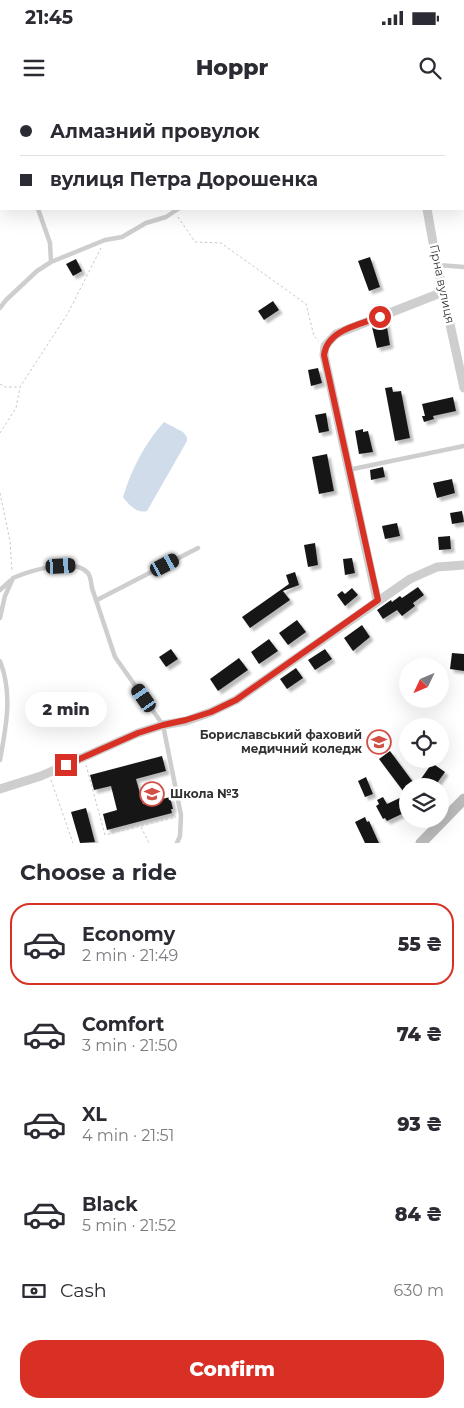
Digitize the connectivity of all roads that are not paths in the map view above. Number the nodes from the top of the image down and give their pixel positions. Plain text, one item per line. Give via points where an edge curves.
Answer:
1 (38, 210) edge
2 (176, 210) edge
3 (427, 210) edge
4 (51, 262) junction
5 (437, 265) junction
6 (464, 267) edge
7 (444, 292) junction
8 (0, 308) edge
9 (464, 388) edge
10 (464, 446) edge
11 (348, 470) junction
12 (198, 548) dead end
13 (464, 565) edge
14 (13, 578) junction
15 (0, 590) edge
16 (97, 600) junction
17 (378, 600) junction
18 (0, 618) edge
19 (0, 661) edge
20 (163, 725) junction
21 (0, 760) edge
22 (0, 789) edge
23 (464, 799) edge
24 (177, 843) edge
25 (421, 843) edge

1 - 4 lane via 50,243
2 - 4 lane via 122,237 105,240
3 - 5 street, Гірна вулиця
4 - 8 lane via 37,271
5 - 6 lane
5 - 7 street, Гірна вулиця
7 - 9 street, Гірна вулиця
7 - 11 street via 336,334 325,346 324,355
10 - 11 lane
11 - 17 street
12 - 16 lane
13 - 17 street via 425,571
14 - 15 lane
14 - 16 lane via 34,570 72,566 87,571
14 - 18 lane
16 - 20 lane via 115,658
17 - 20 street via 236,700 211,712
19 - 21 lane via 8,705
20 - 22 street via 48,773
20 - 24 lane via 181,815
23 - 25 street

